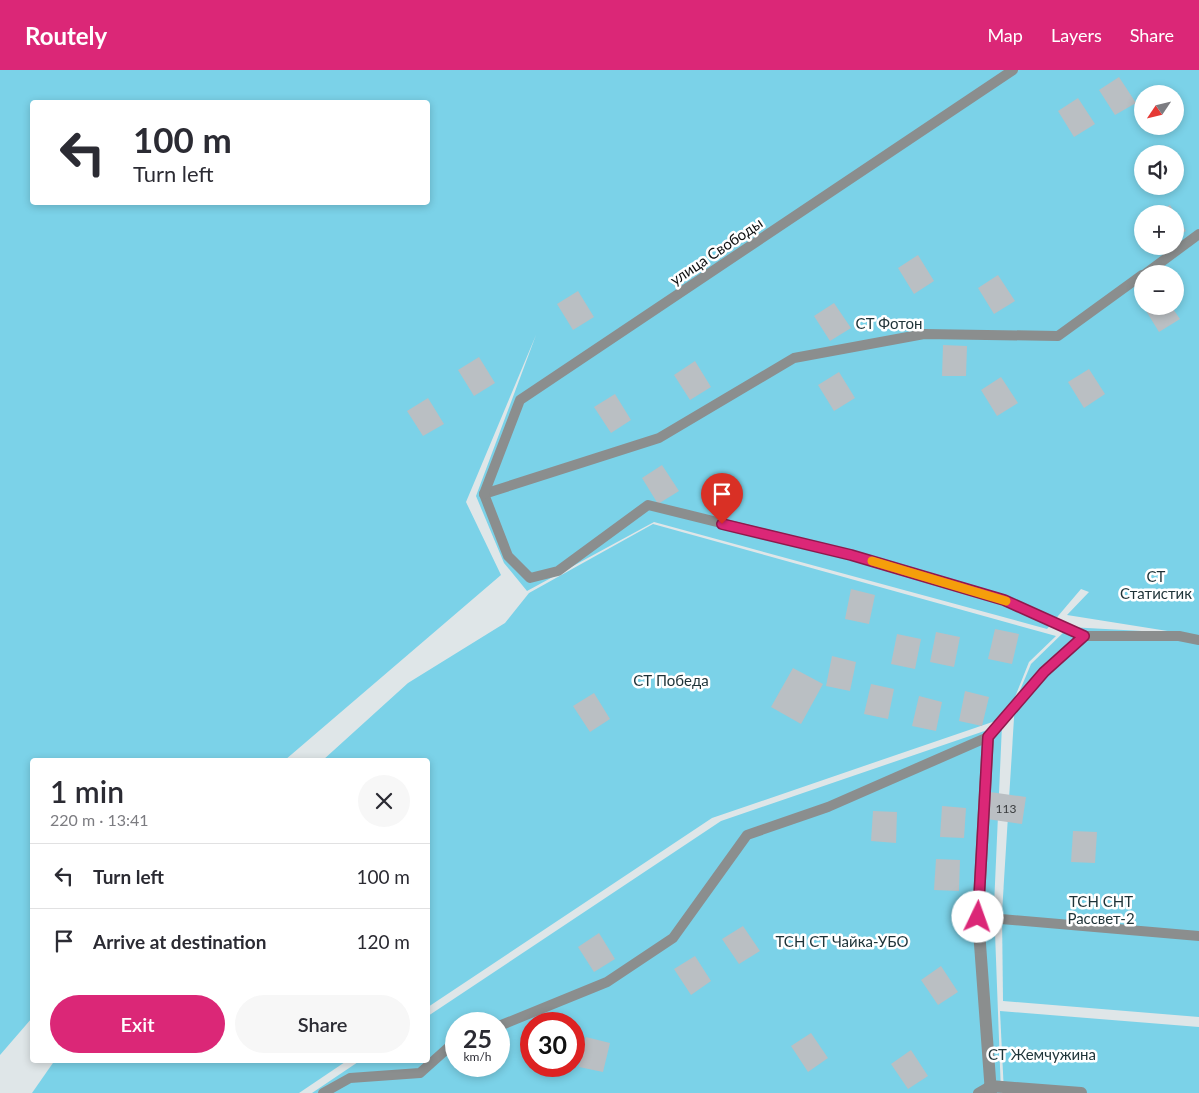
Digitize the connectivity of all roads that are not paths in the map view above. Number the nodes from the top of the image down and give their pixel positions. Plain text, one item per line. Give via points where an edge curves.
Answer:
1 (1013, 70) edge
2 (1199, 234) edge
3 (1156, 265) edge
4 (1134, 281) edge
5 (484, 494) junction
6 (1084, 636) junction
7 (1199, 640) edge
8 (988, 737) junction
9 (978, 917) junction
10 (1199, 936) edge
11 (510, 1022) edge
12 (445, 1051) edge
13 (991, 1090) edge
14 (323, 1093) edge
15 (978, 1093) edge
16 (1081, 1093) edge

1 - 5 lane, улица Свободы via 520,400
2 - 3 lane
4 - 5 lane via 1058,336 924,334 794,358 658,438
5 - 6 lane via 508,556 530,578 558,571 648,506 851,555 994,597
6 - 7 lane via 1179,636
6 - 8 lane via 1044,672
8 - 9 street
8 - 11 lane via 828,807 747,835 673,938 607,982
9 - 10 lane
9 - 13 street
12 - 14 lane via 420,1074 350,1078
13 - 15 lane
13 - 16 street

